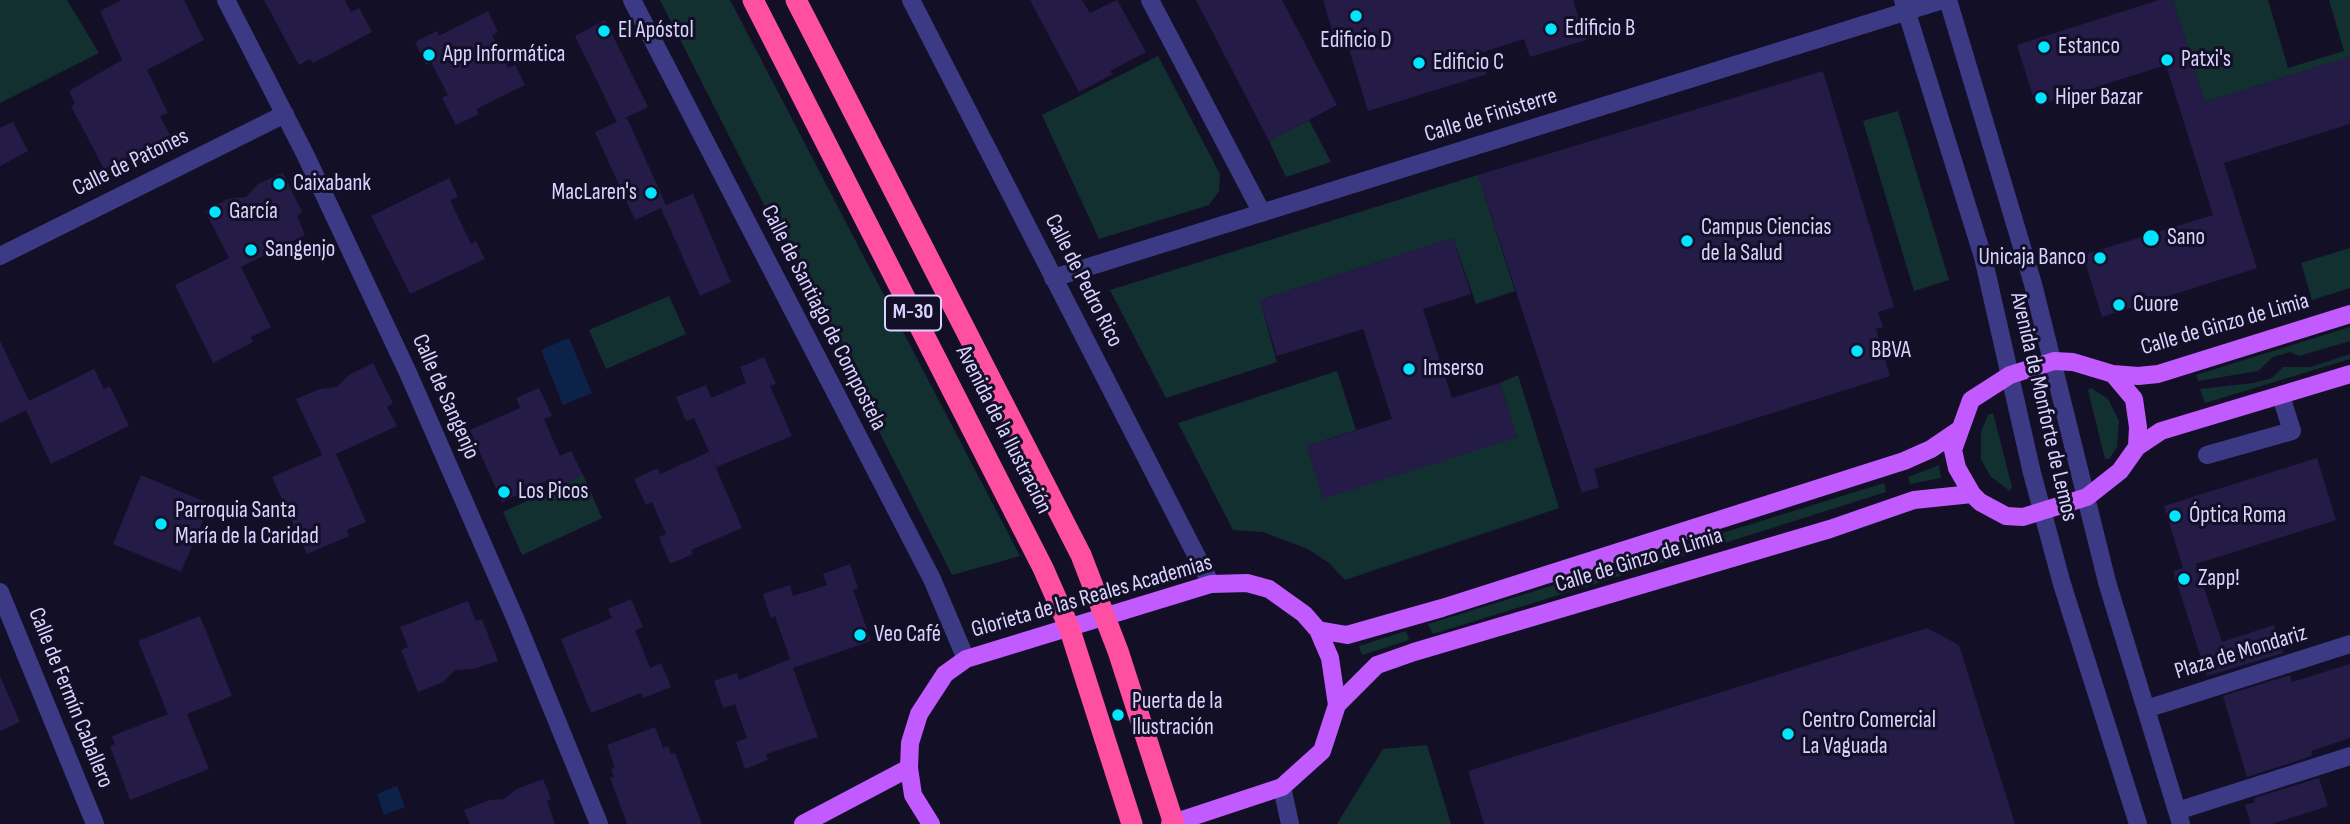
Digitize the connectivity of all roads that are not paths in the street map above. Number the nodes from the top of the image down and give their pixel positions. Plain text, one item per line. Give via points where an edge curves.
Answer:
1 (226, 0) edge
2 (632, 0) edge
3 (753, 0) edge
4 (796, 0) edge
5 (911, 0) edge
6 (1150, 0) edge
7 (1945, 0) edge
8 (1905, 6) edge
9 (285, 114) junction
10 (1262, 213) junction
11 (0, 256) edge
12 (1053, 278) junction
13 (2350, 314) edge
14 (2054, 361) junction
15 (2113, 374) junction
16 (2350, 374) edge
17 (2010, 375) junction
18 (2281, 396) junction
19 (1959, 430) junction
20 (2137, 447) junction
21 (2207, 455) dead end
22 (1972, 494) junction
23 (2087, 497) junction
24 (2042, 513) junction
25 (1211, 584) junction
26 (0, 592) edge
27 (1105, 615) junction
28 (1069, 627) junction
29 (1318, 630) junction
30 (2350, 644) edge
31 (966, 659) junction
32 (1337, 705) junction
33 (2146, 709) junction
34 (2350, 756) edge
35 (909, 768) junction
36 (1282, 787) junction
37 (2179, 818) edge
38 (598, 820) edge
39 (925, 822) edge
40 (95, 824) edge
41 (803, 824) edge
42 (1132, 824) edge
43 (1172, 824) edge
44 (1290, 824) edge
45 (2138, 824) edge

1 - 9 street, Calle de Sangenjo
2 - 31 street, Calle de Santiago de Compostela via 932,579
3 - 28 highway, Avenida de la Ilustración / M-30 via 1035,551
4 - 27 highway, Avenida de la Ilustración / M-30 via 1081,555
5 - 12 street, Calle de Pedro Rico
6 - 10 street
7 - 8 street, Calle de Finisterre
7 - 14 street, Avenida de Monforte de Lemos
8 - 10 street, Calle de Finisterre
8 - 17 street, Avenida de Monforte de Lemos via 1983,257
9 - 11 street, Calle de Patones
9 - 38 street, Calle de Sangenjo via 421,402
10 - 12 street, Calle de Finisterre
12 - 25 street, Calle de Pedro Rico
13 - 15 main road, Calle de Ginzo de Limia via 2158,373
14 - 15 main road, Calle de Ginzo de Limia
14 - 17 main road, Calle de Ginzo de Limia
14 - 23 street, Avenida de Monforte de Lemos
15 - 20 main road, Calle de Ginzo de Limia via 2134,399
16 - 18 main road, Calle de Ginzo de Limia
17 - 19 main road, Calle de Ginzo de Limia via 1971,400
17 - 24 street, Avenida de Monforte de Lemos
18 - 20 main road, Calle de Ginzo de Limia via 2185,422 2148,437
18 - 21 street via 2292,431
19 - 22 main road, Calle de Ginzo de Limia via 1953,450
19 - 29 main road, Calle de Ginzo de Limia via 1905,461 1442,608 1347,635
20 - 23 main road, Calle de Ginzo de Limia via 2120,471
22 - 24 main road, Calle de Ginzo de Limia via 2006,516
22 - 32 main road, Calle de Ginzo de Limia via 1914,500 1414,652 1377,665
23 - 24 main road, Calle de Ginzo de Limia
23 - 33 street, Avenida de Monforte de Lemos via 2107,582
24 - 45 street, Avenida de Monforte de Lemos
25 - 27 main road, Glorieta de las Reales Academias
25 - 29 main road, Glorieta de las Reales Academias via 1247,583 1269,589
26 - 40 street, Calle de Fermín Caballero
27 - 28 main road, Glorieta de las Reales Academias
27 - 43 highway, Avenida de la Ilustración / M-30
28 - 31 main road, Glorieta de las Reales Academias
28 - 42 highway, Avenida de la Ilustración / M-30
29 - 32 main road, Glorieta de las Reales Academias via 1333,669
30 - 33 street, Plaza de Mondariz
31 - 35 main road, Glorieta de las Reales Academias via 945,674 919,715 910,743
32 - 36 main road, Glorieta de las Reales Academias via 1322,751
33 - 37 street, Avenida de Monforte de Lemos
34 - 37 street
35 - 39 main road, Glorieta de las Reales Academias via 913,795
35 - 41 main road
36 - 43 main road, Glorieta de las Reales Academias
36 - 44 street

